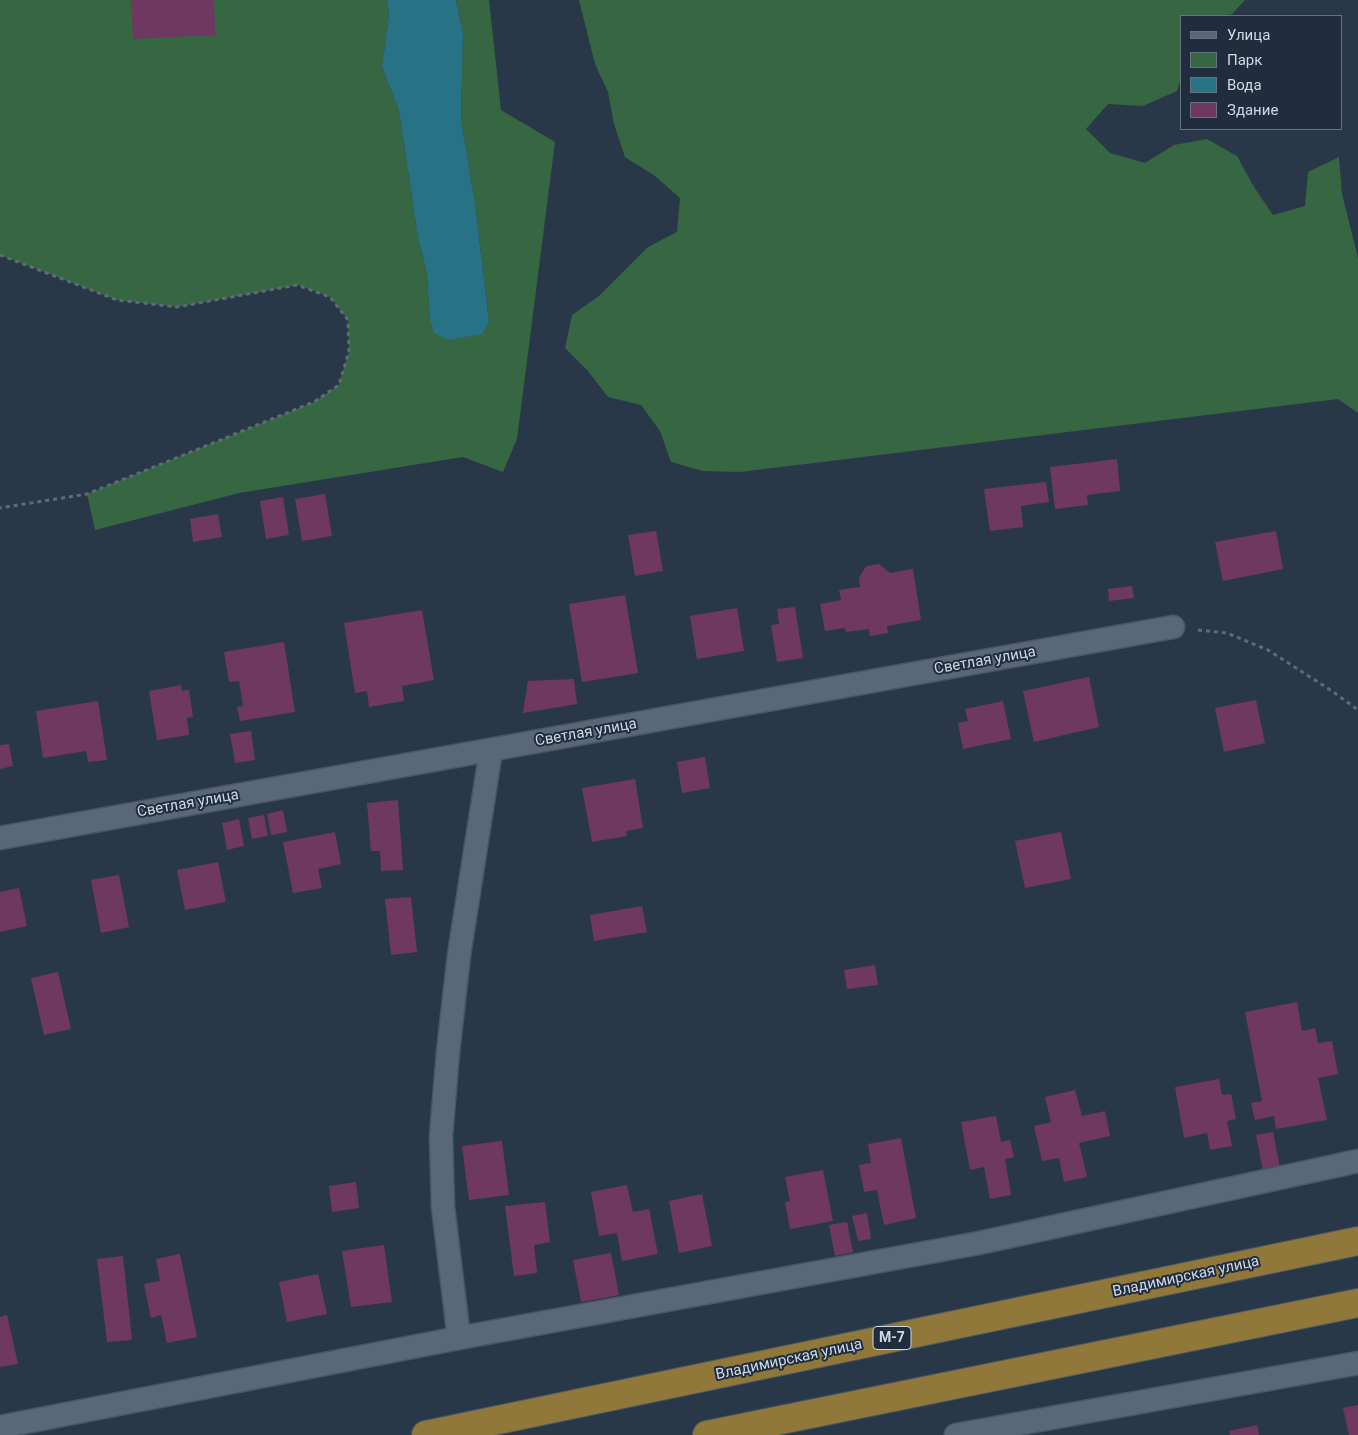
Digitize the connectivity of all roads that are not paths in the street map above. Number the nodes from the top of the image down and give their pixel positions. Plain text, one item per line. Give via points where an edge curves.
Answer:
1 (1172, 627) road end
2 (491, 750) junction
3 (0, 838) edge
4 (1358, 1161) edge
5 (1358, 1241) edge
6 (1358, 1303) edge
7 (459, 1338) junction
8 (1358, 1364) edge
9 (0, 1428) edge
10 (426, 1435) edge
11 (707, 1435) edge
12 (956, 1435) edge

1 - 2 street, Светлая улица
2 - 3 street, Светлая улица
2 - 7 street via 459,954 441,1136 443,1207
4 - 7 street via 979,1243
5 - 10 highway, Владимирская улица / М-7
6 - 11 highway
7 - 9 street
8 - 12 street

